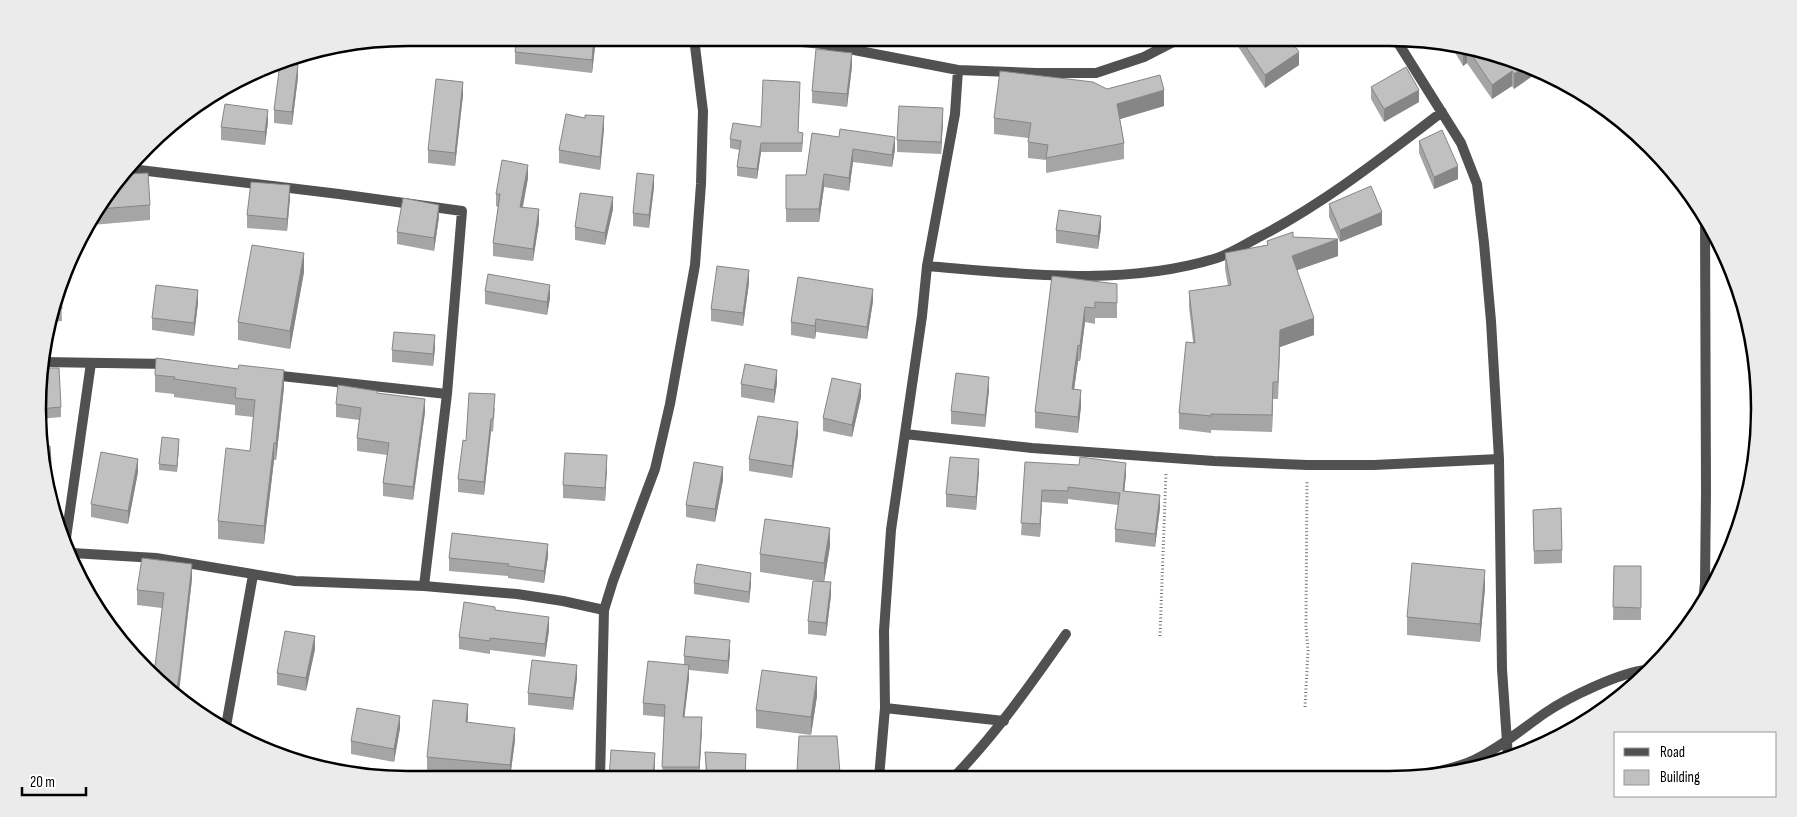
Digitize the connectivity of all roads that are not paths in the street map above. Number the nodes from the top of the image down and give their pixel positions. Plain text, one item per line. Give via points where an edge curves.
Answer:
1 (695, 46) edge
2 (847, 46) edge
3 (1166, 46) edge
4 (1400, 47) edge
5 (958, 70) junction
6 (1442, 112) junction
7 (136, 170) edge
8 (1705, 233) edge
9 (928, 266) junction
10 (49, 362) edge
11 (91, 363) junction
12 (182, 366) edge
13 (260, 374) edge
14 (448, 394) junction
15 (904, 434) junction
16 (1499, 459) junction
17 (67, 530) edge
18 (77, 554) edge
19 (253, 575) junction
20 (1705, 585) edge
21 (424, 586) junction
22 (604, 610) junction
23 (1066, 634) dead end
24 (1636, 673) edge
25 (885, 708) junction
26 (1004, 721) junction
27 (227, 722) edge
28 (1507, 741) junction
29 (1508, 751) edge
30 (1477, 759) edge
31 (600, 771) edge
32 (880, 771) edge
33 (960, 771) edge

1 - 22 street via 703,111 694,265 670,404 655,469
2 - 5 street
3 - 5 street via 1096,73
4 - 6 street
5 - 9 street via 955,114
6 - 9 street via 1293,219 1218,257 1165,270 1102,275 1019,274
6 - 16 street via 1461,143 1477,184 1490,311
7 - 14 street via 462,211
8 - 20 street
9 - 15 street
10 - 11 street
11 - 12 street
11 - 17 street
13 - 14 street
14 - 21 street
15 - 16 street via 1032,448 1307,465
15 - 25 street via 887,580
16 - 28 street via 1502,669
18 - 19 street via 156,558
19 - 21 street via 324,583
19 - 27 street
21 - 22 street via 563,600
22 - 31 street
23 - 26 street
24 - 28 street via 1611,680 1546,712
25 - 26 street
25 - 32 street
26 - 33 street
28 - 29 street
28 - 30 street

